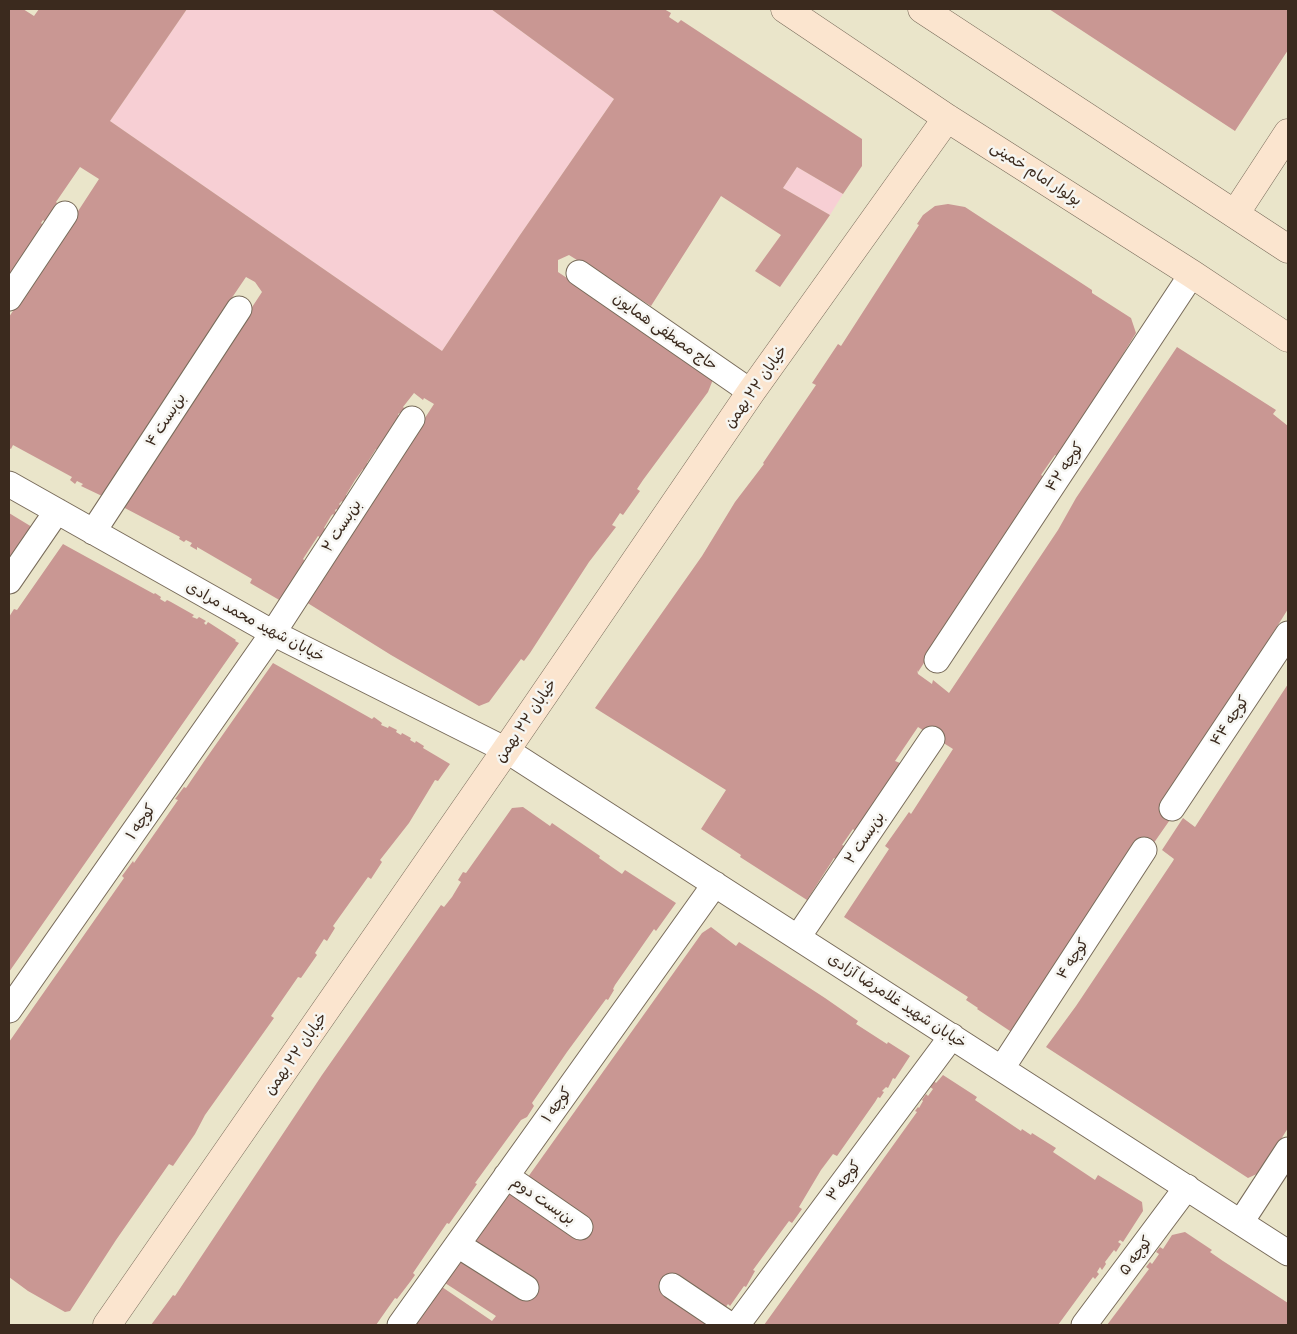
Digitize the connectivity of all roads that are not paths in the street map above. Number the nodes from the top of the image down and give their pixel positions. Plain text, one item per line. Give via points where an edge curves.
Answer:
1 (785, 9) edge
2 (922, 9) edge
3 (947, 118) junction
4 (1288, 133) edge
5 (65, 214) dead end
6 (1235, 214) junction
7 (1288, 249) edge
8 (578, 273) dead end
9 (1192, 274) junction
10 (9, 298) edge
11 (239, 309) dead end
12 (1288, 338) edge
13 (751, 392) junction
14 (412, 419) dead end
15 (9, 484) edge
16 (57, 511) junction
17 (93, 532) junction
18 (9, 581) edge
19 (273, 633) junction
20 (1288, 634) edge
21 (937, 660) dead end
22 (932, 739) dead end
23 (506, 750) junction
24 (1172, 808) dead end
25 (1144, 850) dead end
26 (715, 884) junction
27 (798, 937) junction
28 (9, 1010) edge
29 (952, 1036) junction
30 (1002, 1068) junction
31 (1288, 1150) edge
32 (506, 1176) junction
33 (1187, 1187) junction
34 (1241, 1222) junction
35 (580, 1227) dead end
36 (458, 1245) junction
37 (1288, 1253) edge
38 (672, 1286) dead end
39 (526, 1288) dead end
40 (108, 1325) edge
41 (400, 1325) edge
42 (730, 1325) edge
43 (737, 1325) edge
44 (1084, 1325) edge

1 - 3 street, بولوار امام خمینی
2 - 6 street
3 - 9 street, بولوار امام خمینی
3 - 13 street, خیابان ۲۲ بهمن
4 - 6 street
5 - 10 street
6 - 7 street
8 - 13 street, حاج مصطفی همایون
9 - 12 street, بولوار امام خمینی
9 - 21 street, کوچه ۴۲
11 - 17 street, بن‌بست ۴
13 - 23 street, خیابان ۲۲ بهمن
14 - 19 street, بن‌بست ۲
15 - 16 street, خیابان شهید محمد مرادی
16 - 17 street, خیابان شهید محمد مرادی
16 - 18 street
17 - 19 street, خیابان شهید محمد مرادی
19 - 23 street, خیابان شهید محمد مرادی
19 - 28 street, کوچه ۱
20 - 24 street, کوچه ۴۴
22 - 27 street, بن‌بست ۲
23 - 26 street, خیابان شهید غلامرضا آزادی
23 - 40 street, خیابان ۲۲ بهمن
25 - 30 street, کوچه ۴
26 - 27 street, خیابان شهید غلامرضا آزادی
26 - 32 street, کوچه ۱
27 - 29 street, خیابان شهید غلامرضا آزادی
29 - 30 street, خیابان شهید غلامرضا آزادی
29 - 43 street, کوچه ۳
30 - 33 street, خیابان شهید غلامرضا آزادی
31 - 34 street
32 - 35 street, بن‌بست دوم
32 - 36 street, کوچه ۱
33 - 34 street, خیابان شهید غلامرضا آزادی
33 - 44 street, کوچه ۵
34 - 37 street, خیابان شهید غلامرضا آزادی
36 - 39 street
36 - 41 street, کوچه ۱
38 - 42 street

